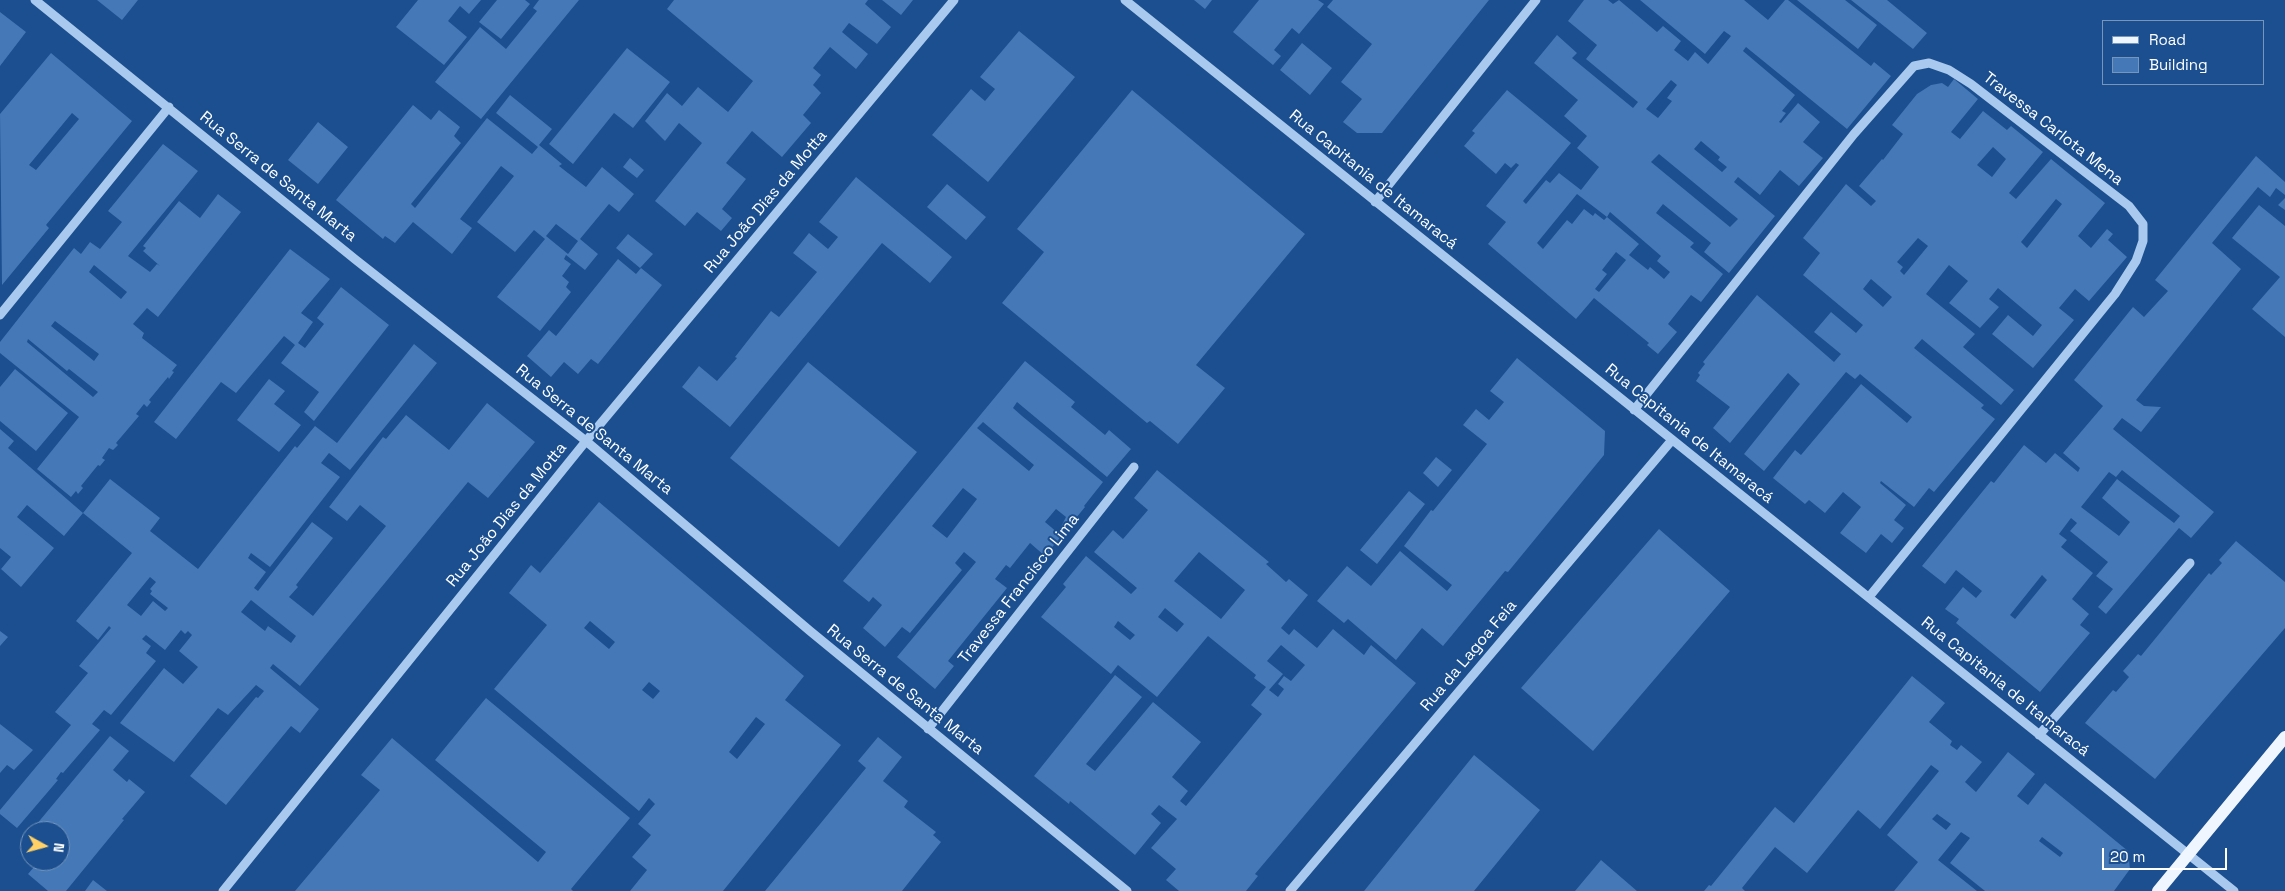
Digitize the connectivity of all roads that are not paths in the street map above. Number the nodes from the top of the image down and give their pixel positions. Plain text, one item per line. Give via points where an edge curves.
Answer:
1 (36, 0) edge
2 (954, 0) edge
3 (1125, 0) edge
4 (1536, 0) edge
5 (169, 107) junction
6 (1375, 202) junction
7 (0, 315) edge
8 (1634, 410) junction
9 (1672, 440) junction
10 (586, 441) junction
11 (1134, 467) dead end
12 (2190, 563) dead end
13 (1869, 597) junction
14 (928, 729) junction
15 (2039, 735) junction
16 (2285, 737) edge
17 (2188, 854) junction
18 (223, 891) edge
19 (1127, 891) edge
20 (1290, 891) edge
21 (2158, 891) edge
22 (2234, 891) edge

1 - 5 street, Rua Serra de Santa Marta
2 - 10 street, Rua João Dias da Motta
3 - 6 street, Rua Capitania de Itamaracá
4 - 6 street
5 - 7 street
5 - 10 street, Rua Serra de Santa Marta via 356,260
6 - 8 street, Rua Capitania de Itamaracá
8 - 9 street, Rua Capitania de Itamaracá
8 - 13 street, Travessa Carlota Mena via 1854,134 1914,66 1929,63 1971,84 2121,200 2143,224 2143,241 2136,261 2115,294
9 - 13 street, Rua Capitania de Itamaracá
9 - 20 street, Rua da Lagoa Feia
10 - 14 street, Rua Serra de Santa Marta
10 - 18 street, Rua João Dias da Motta
11 - 14 street, Travessa Francisco Lima
12 - 15 street
13 - 15 street, Rua Capitania de Itamaracá
14 - 19 street, Rua Serra de Santa Marta
15 - 17 street, Rua Capitania de Itamaracá
16 - 17 main road
17 - 21 main road
17 - 22 street, Rua Capitania de Itamaracá

